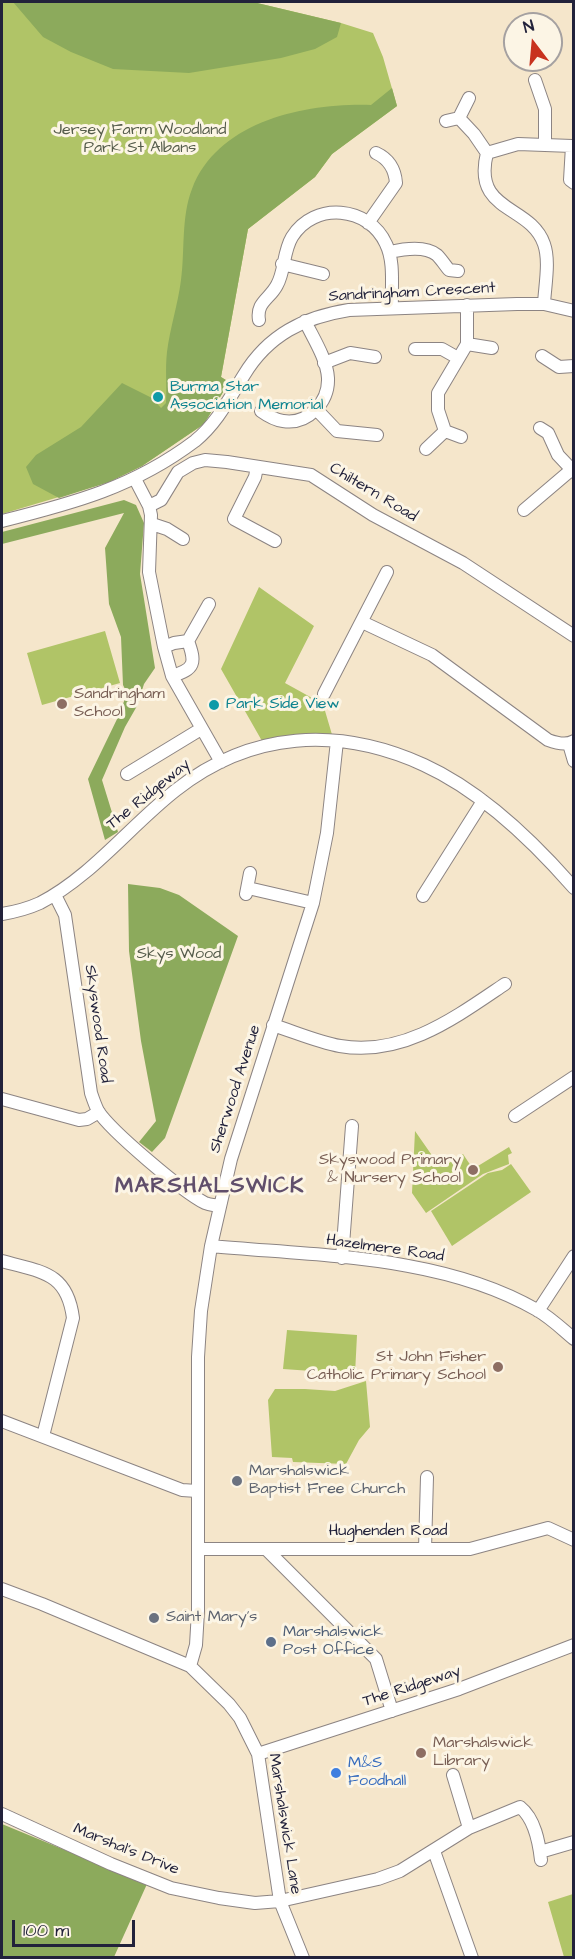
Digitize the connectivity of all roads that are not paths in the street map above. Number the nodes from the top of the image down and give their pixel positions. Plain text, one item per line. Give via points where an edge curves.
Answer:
1 (535, 80) dead end
2 (469, 98) dead end
3 (459, 118) junction
4 (446, 121) dead end
5 (545, 144) junction
6 (573, 146) edge
7 (376, 153) dead end
8 (487, 153) junction
9 (573, 183) edge
10 (368, 223) junction
11 (390, 252) junction
12 (282, 264) junction
13 (458, 271) dead end
14 (323, 274) dead end
15 (544, 304) junction
16 (467, 305) junction
17 (392, 308) junction
18 (573, 310) edge
19 (259, 320) dead end
20 (305, 321) junction
21 (467, 344) junction
22 (492, 348) dead end
23 (415, 349) dead end
24 (542, 356) dead end
25 (375, 357) dead end
26 (458, 358) junction
27 (324, 363) junction
28 (573, 366) edge
29 (317, 410) junction
30 (261, 411) dead end
31 (540, 428) dead end
32 (445, 431) junction
33 (377, 435) dead end
34 (461, 436) dead end
35 (426, 449) dead end
36 (257, 467) junction
37 (572, 471) edge
38 (135, 479) junction
39 (148, 506) junction
40 (524, 510) dead end
41 (2, 521) edge
42 (152, 524) junction
43 (183, 538) dead end
44 (275, 541) dead end
45 (387, 573) dead end
46 (209, 603) dead end
47 (362, 622) junction
48 (573, 636) edge
49 (188, 641) junction
50 (164, 647) junction
51 (172, 676) junction
52 (324, 694) dead end
53 (201, 729) junction
54 (337, 741) junction
55 (572, 742) edge
56 (573, 761) edge
57 (221, 762) junction
58 (127, 774) dead end
59 (483, 801) junction
60 (250, 873) dead end
61 (573, 888) edge
62 (429, 891) dead end
63 (55, 895) junction
64 (313, 903) junction
65 (2, 914) edge
66 (505, 984) dead end
67 (273, 1025) junction
68 (570, 1079) edge
69 (573, 1093) edge
70 (2, 1099) edge
71 (99, 1112) junction
72 (516, 1116) dead end
73 (352, 1126) dead end
74 (219, 1206) junction
75 (211, 1246) junction
76 (573, 1256) edge
77 (342, 1258) junction
78 (2, 1261) edge
79 (538, 1311) junction
80 (573, 1339) edge
81 (2, 1422) edge
82 (42, 1436) junction
83 (427, 1477) dead end
84 (197, 1491) junction
85 (573, 1540) edge
86 (198, 1549) junction
87 (425, 1549) junction
88 (267, 1550) junction
89 (2, 1589) edge
90 (573, 1645) edge
91 (190, 1666) junction
92 (392, 1711) junction
93 (258, 1754) junction
94 (453, 1775) dead end
95 (2, 1814) edge
96 (469, 1828) junction
97 (573, 1842) edge
98 (434, 1851) junction
99 (280, 1901) junction
100 (303, 1958) edge
101 (472, 1958) edge

1 - 5 street via 545,109
2 - 3 street
3 - 4 street
3 - 8 street
5 - 6 street
5 - 8 street via 518,144
6 - 9 street
7 - 10 street via 389,162 396,183
8 - 15 street via 485,173 490,193 498,203 530,223 544,243
10 - 11 street via 383,237
10 - 12 street via 343,212 329,212 307,221 292,237
11 - 13 street via 425,250 435,254 449,270
11 - 17 street
12 - 14 street
12 - 19 street via 279,283 261,302
15 - 16 street, Sandringham Crescent
15 - 18 street, Sandringham Crescent
16 - 17 street, Sandringham Crescent
16 - 21 street
17 - 20 street, Sandringham Crescent via 349,310
20 - 27 street
20 - 38 street, Sandringham Crescent via 265,348 218,418 203,433
21 - 22 street
21 - 26 street
23 - 26 street via 442,349
24 - 28 street via 559,367
25 - 27 street via 350,353
26 - 32 street via 438,393 438,410
27 - 29 street via 327,392
29 - 30 street via 301,420 285,422
29 - 33 street via 337,431
31 - 37 street via 548,433 558,455
32 - 34 street
32 - 35 street
36 - 39 street, Chiltern Road via 205,460 193,463 178,472 161,500
36 - 44 street via 234,519
36 - 48 street, Chiltern Road via 312,476 373,515 463,563
37 - 40 street
38 - 39 street
38 - 41 street, Sandringham Crescent via 62,506
39 - 42 street
42 - 43 street
42 - 50 street via 149,572
45 - 47 street
46 - 49 street
47 - 52 street
47 - 55 street via 432,655 548,740
49 - 50 street
49 - 51 street via 194,663
50 - 51 street
51 - 53 street
53 - 57 street
53 - 58 street
54 - 57 street, The Ridgeway via 268,744
54 - 59 street, The Ridgeway via 374,748 424,765
54 - 64 street, Sherwood Avenue via 327,833
55 - 56 street
57 - 63 street, The Ridgeway via 178,789
59 - 61 street, The Ridgeway via 512,824
59 - 62 street
60 - 64 street via 247,891
63 - 65 street, The Ridgeway
63 - 71 street, Skyswood Road via 65,915 91,1093
64 - 67 street, Sherwood Avenue
66 - 67 street via 434,1029 397,1044 373,1048 340,1046
67 - 74 street, Sherwood Avenue
68 - 69 street
68 - 72 street
70 - 71 street via 79,1120
71 - 74 street, Skyswood Road via 192,1195
73 - 77 street
74 - 75 street, Sherwood Avenue
75 - 77 street, Hazelmere Road
75 - 84 street, Sherwood Avenue via 198,1357
76 - 79 street
77 - 79 street, Hazelmere Road via 410,1266 465,1279
78 - 82 street via 52,1276 64,1287 72,1305 74,1318
79 - 80 street, Hazelmere Road
81 - 82 street
82 - 84 street via 183,1490
83 - 87 street
84 - 86 street, Sherwood Avenue
85 - 87 street, Hughenden Road via 548,1528 470,1549
86 - 88 street, Hughenden Road
86 - 91 street, Sherwood Avenue via 197,1634
87 - 88 street, Hughenden Road
88 - 92 street via 376,1659
89 - 91 street, Marshalswick Lane
90 - 92 street, The Ridgeway
91 - 93 street, Marshalswick Lane via 240,1718
92 - 93 street, The Ridgeway
93 - 99 street, Marshalswick Lane
94 - 96 street
95 - 99 street, Marshal's Drive via 171,1888 246,1902
96 - 97 street, Marshal's Drive via 520,1807 531,1818 541,1856
96 - 98 street, Marshal's Drive
98 - 99 street, Marshal's Drive via 378,1879
98 - 101 street
99 - 100 street, Marshalswick Lane

